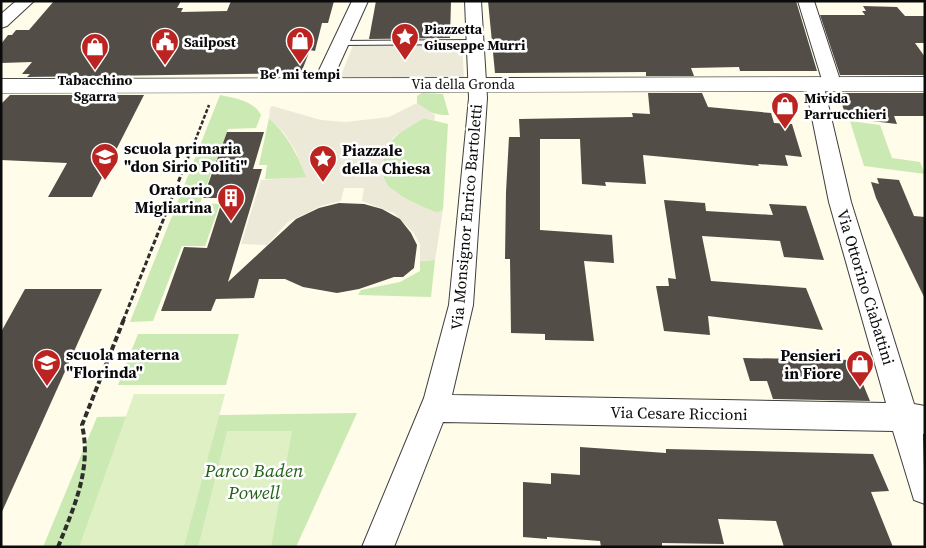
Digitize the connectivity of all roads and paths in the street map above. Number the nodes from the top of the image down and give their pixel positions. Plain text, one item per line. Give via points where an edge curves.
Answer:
1 (26, 1) edge
2 (360, 1) edge
3 (473, 1) edge
4 (806, 1) edge
5 (1, 23) edge
6 (474, 42) junction
7 (341, 43) junction
8 (823, 83) junction
9 (478, 84) junction
10 (925, 84) edge
11 (216, 85) junction
12 (321, 85) junction
13 (1, 86) edge
14 (433, 408) junction
15 (914, 418) edge
16 (925, 489) edge
17 (58, 547) edge
18 (378, 547) edge

1 - 5 street
2 - 7 street
3 - 6 street, Via Monsignor Enrico Bartoletti
4 - 8 street, Via Ottorino Ciabattini
6 - 7 lane
6 - 9 street, Via Monsignor Enrico Bartoletti
7 - 12 street
8 - 9 street, Via della Gronda
8 - 10 street, Via della Gronda
8 - 15 street, Via Ottorino Ciabattini via 840,202
9 - 12 street, Via della Gronda
9 - 14 street, Via Monsignor Enrico Bartoletti via 461,305 452,349
11 - 12 street, Via della Gronda
11 - 13 street, Via della Gronda
11 - 17 path via 82,425 87,441 85,477
14 - 15 street, Via Cesare Riccioni
14 - 18 street, Via Monsignor Enrico Bartoletti
15 - 16 street, Via Ottorino Ciabattini

